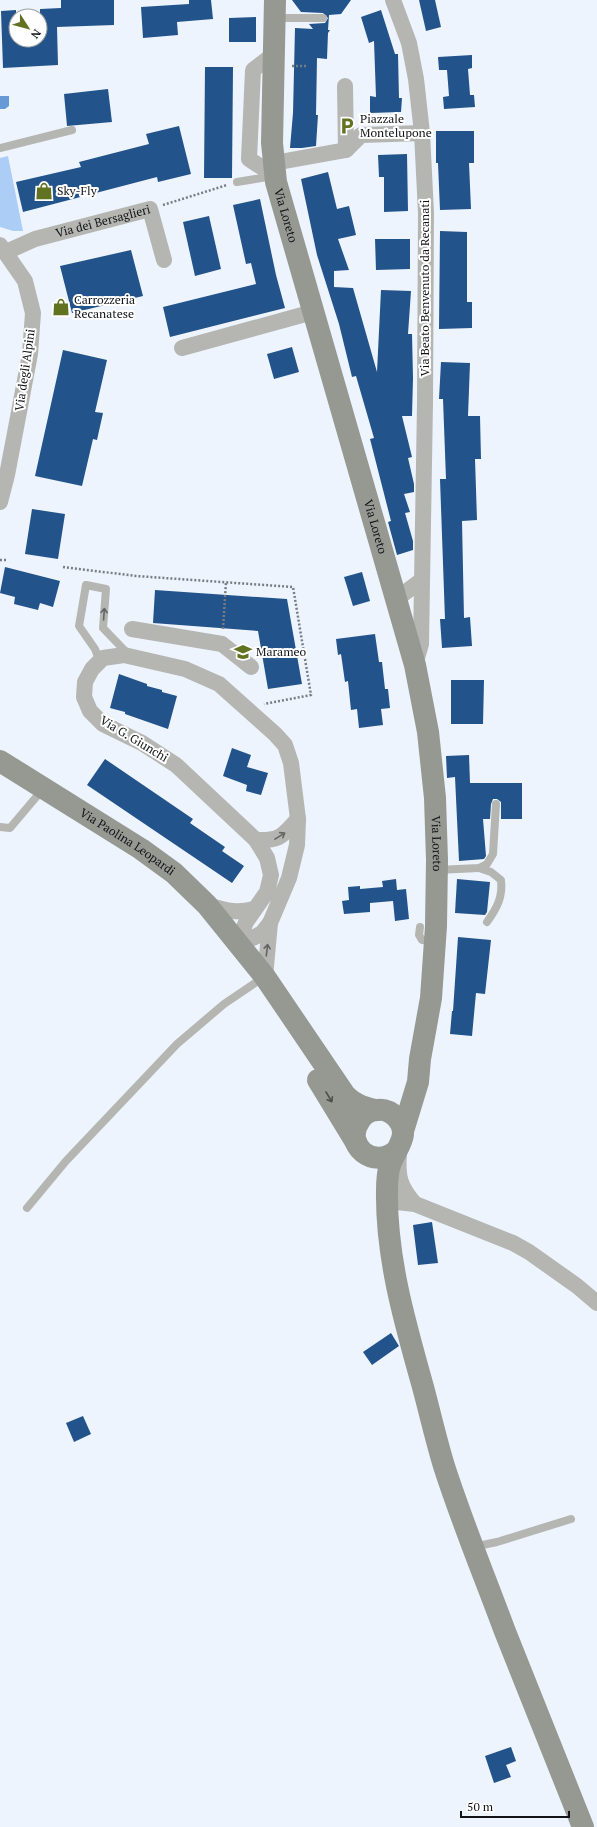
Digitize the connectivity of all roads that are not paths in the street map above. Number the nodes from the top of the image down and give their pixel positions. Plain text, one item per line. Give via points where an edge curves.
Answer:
1 (392, 0) edge
2 (275, 9) edge
3 (323, 18) dead end
4 (345, 86) dead end
5 (72, 130) dead end
6 (422, 134) junction
7 (0, 148) edge
8 (346, 150) junction
9 (274, 169) junction
10 (236, 182) road end
11 (3, 248) edge
12 (164, 260) dead end
13 (313, 312) junction
14 (182, 348) dead end
15 (0, 502) edge
16 (422, 580) junction
17 (395, 600) junction
18 (132, 629) dead end
19 (130, 656) junction
20 (100, 662) junction
21 (415, 665) junction
22 (251, 667) dead end
23 (0, 761) edge
24 (44, 788) junction
25 (496, 804) dead end
26 (298, 819) junction
27 (0, 827) edge
28 (256, 840) junction
29 (479, 868) junction
30 (437, 870) junction
31 (207, 905) junction
32 (254, 909) junction
33 (487, 922) dead end
34 (270, 923) junction
35 (420, 927) dead end
36 (435, 942) junction
37 (238, 943) junction
38 (262, 979) junction
39 (420, 1059) junction
40 (379, 1110) junction
41 (400, 1142) junction
42 (360, 1148) junction
43 (387, 1201) junction
44 (416, 1204) junction
45 (27, 1208) dead end
46 (597, 1303) edge
47 (571, 1519) dead end
48 (473, 1547) junction
49 (583, 1827) edge

1 - 6 street, Via Beato Benvenuto da Recanati via 409,43
2 - 3 lane
2 - 9 main road, Via Loreto via 272,143
4 - 8 street
5 - 7 lane
6 - 8 street via 361,135
6 - 16 street, Via Beato Benvenuto da Recanati via 426,213
8 - 9 street
9 - 10 lane
9 - 13 main road, Via Loreto
11 - 12 street, Via dei Bersaglieri via 150,209
11 - 15 street, Via degli Alpini via 26,281 33,313 30,354
13 - 14 street
13 - 17 main road, Via Loreto
16 - 17 street
16 - 21 street, Via Beato Benvenuto da Recanati via 421,644
17 - 21 main road, Via Loreto
18 - 22 street via 222,644
19 - 20 street via 110,656
19 -> 20 lane via 103,628 106,589 86,585 79,626 95,649
19 - 26 street via 185,669 219,684 275,734 285,745 291,763
20 - 28 street, Via G. Giunchi via 92,668 85,682 84,698 90,712 103,724 142,743 176,764
21 - 30 main road, Via Loreto via 428,732 433,776
23 - 24 main road, Via Paolina Leopardi
24 - 27 lane via 10,828
24 - 31 main road, Via Paolina Leopardi via 152,857 174,873
25 - 29 lane via 493,854 487,864
28 -> 26 street via 272,841 283,835
26 - 34 street via 297,845 289,878
28 - 32 street, Via G. Giunchi via 267,858 271,875 267,892
29 - 30 lane
29 - 33 lane via 492,872 501,880 502,890 497,908
30 - 36 main road, Via Loreto
31 - 32 street via 231,912
31 - 37 main road, Via Paolina Leopardi
32 - 37 street, Via G. Giunchi
34 - 37 street via 262,933
38 -> 34 street
35 - 36 lane via 419,935 422,940
36 - 39 main road, Via Loreto via 431,998
37 - 38 main road, Via Paolina Leopardi
38 - 40 main road, Via Paolina Leopardi via 345,1095 361,1107
38 -> 42 main road, Via Paolina Leopardi
38 - 45 lane via 224,1004 177,1044 66,1161
39 - 40 main road, Via Loreto via 396,1101
39 - 41 main road, Via Loreto via 418,1082
40 - 41 main road via 397,1117
40 - 42 main road via 365,1114 358,1123 355,1133
41 - 42 main road via 390,1156 381,1158 371,1157
41 - 43 main road, Via Loreto via 390,1165
41 - 44 street via 399,1176 404,1191
42 - 43 main road via 378,1189
43 - 44 street
43 - 48 main road, Via Loreto via 393,1265 408,1333 444,1466
44 - 46 street via 523,1249
47 - 48 lane
48 - 49 main road, Via Loreto

